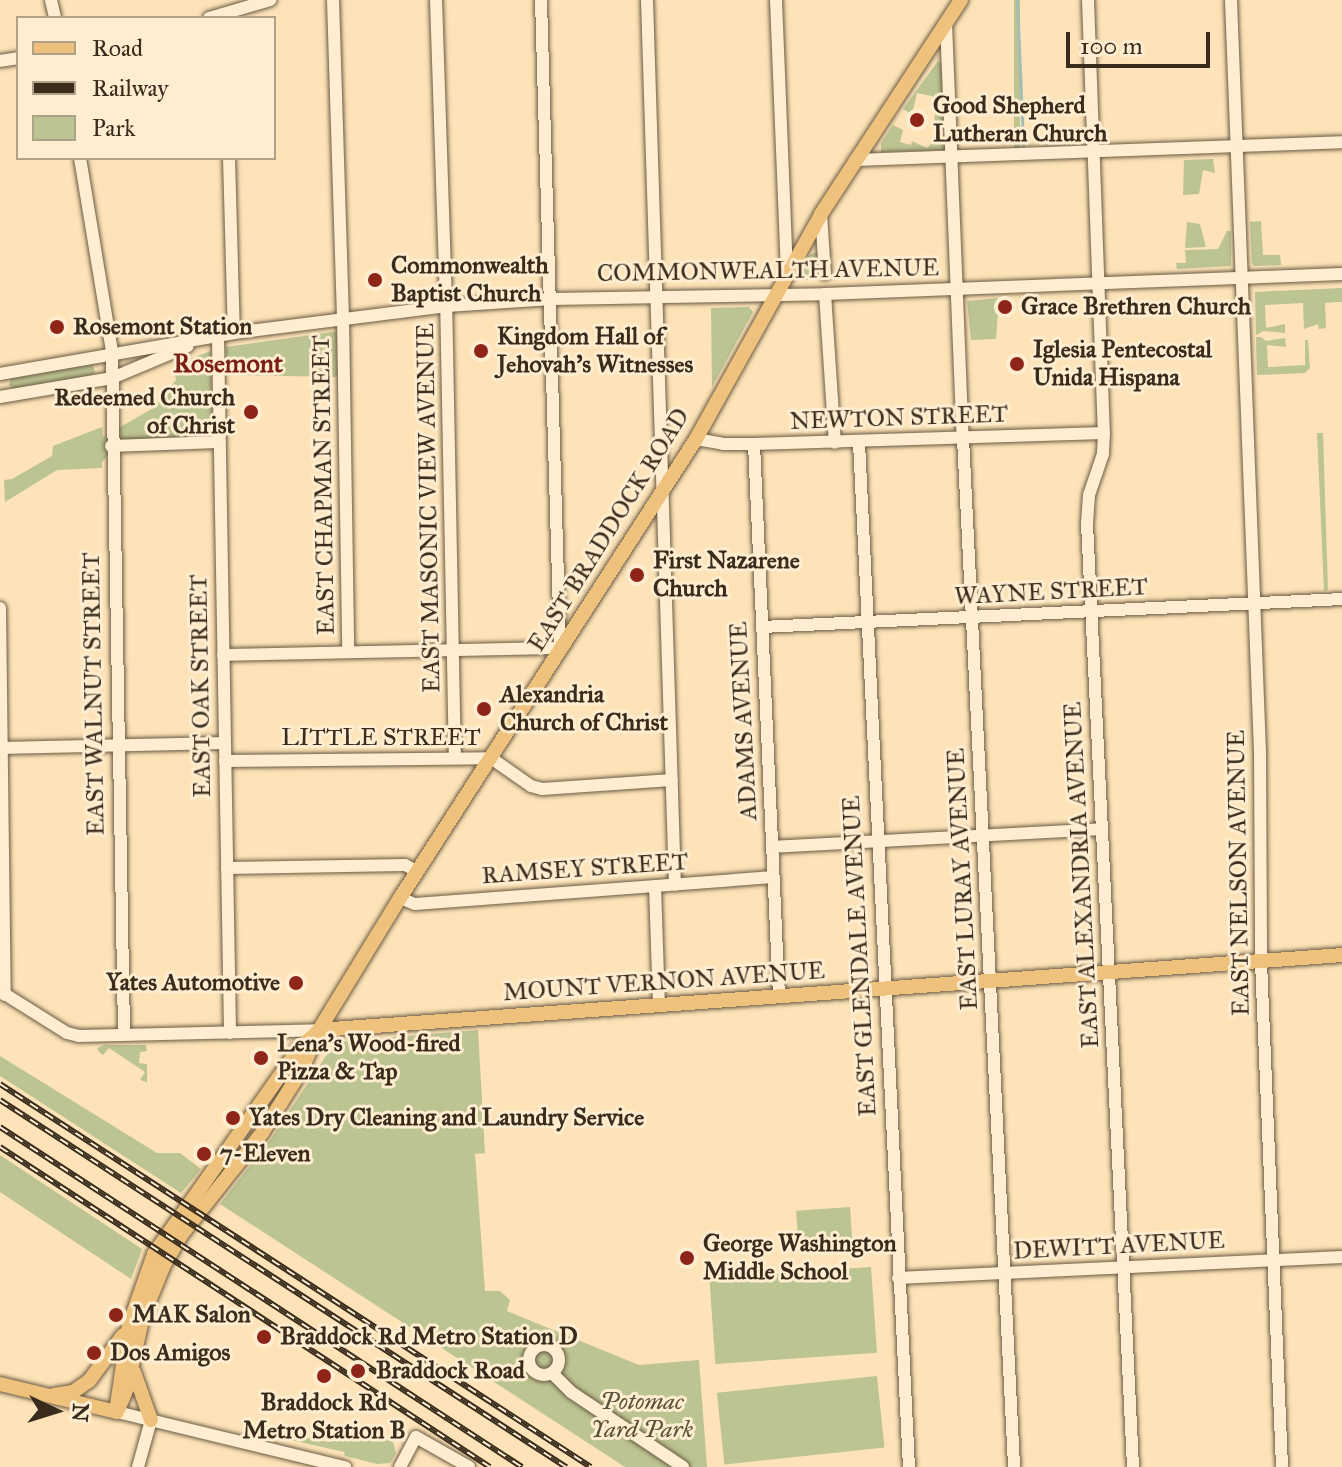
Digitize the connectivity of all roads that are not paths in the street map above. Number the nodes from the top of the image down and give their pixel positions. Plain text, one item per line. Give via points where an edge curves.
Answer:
1 (270, 0) edge
2 (333, 0) edge
3 (436, 0) edge
4 (541, 0) edge
5 (647, 0) edge
6 (776, 0) edge
7 (961, 0) edge
8 (1088, 0) edge
9 (1231, 0) edge
10 (225, 16) edge
11 (946, 23) junction
12 (1342, 142) edge
13 (1236, 147) junction
14 (1093, 153) junction
15 (952, 157) junction
16 (80, 160) edge
17 (229, 160) edge
18 (855, 160) junction
19 (821, 214) junction
20 (787, 270) junction
21 (825, 274) dead end
22 (1342, 274) edge
23 (1241, 278) junction
24 (1098, 283) junction
25 (956, 289) junction
26 (776, 292) junction
27 (825, 294) junction
28 (657, 296) junction
29 (552, 299) junction
30 (447, 306) junction
31 (343, 317) junction
32 (234, 333) junction
33 (218, 337) junction
34 (199, 342) junction
35 (112, 352) junction
36 (0, 374) edge
37 (112, 378) junction
38 (0, 397) edge
39 (1104, 433) junction
40 (963, 438) junction
41 (696, 439) junction
42 (219, 442) junction
43 (859, 442) junction
44 (835, 443) junction
45 (754, 444) junction
46 (111, 446) junction
47 (661, 493) junction
48 (1342, 599) edge
49 (1254, 604) junction
50 (0, 608) edge
51 (1091, 611) junction
52 (971, 618) junction
53 (866, 623) junction
54 (762, 627) junction
55 (560, 648) junction
56 (454, 651) junction
57 (348, 652) junction
58 (223, 655) junction
59 (224, 743) junction
60 (118, 746) junction
61 (1, 748) edge
62 (455, 757) junction
63 (491, 758) junction
64 (225, 761) junction
65 (672, 780) junction
66 (1101, 829) junction
67 (982, 837) junction
68 (876, 842) junction
69 (772, 847) junction
70 (227, 868) junction
71 (417, 871) junction
72 (773, 877) junction
73 (675, 885) junction
74 (655, 886) junction
75 (400, 898) junction
76 (1342, 955) edge
77 (1261, 961) junction
78 (1110, 971) junction
79 (990, 980) junction
80 (883, 989) junction
81 (3, 993) edge
82 (779, 996) junction
83 (659, 1004) junction
84 (319, 1030) junction
85 (230, 1033) junction
86 (124, 1034) junction
87 (1342, 1257) edge
88 (1274, 1261) junction
89 (1125, 1268) junction
90 (1005, 1273) junction
91 (898, 1278) junction
92 (129, 1325) junction
93 (133, 1359) junction
94 (552, 1373) dead end
95 (0, 1384) edge
96 (50, 1396) junction
97 (117, 1412) junction
98 (151, 1420) junction
99 (327, 1465) edge
100 (138, 1467) edge
101 (345, 1467) edge
102 (400, 1467) edge
103 (469, 1467) edge
104 (683, 1467) edge
105 (909, 1467) edge
106 (1014, 1467) edge
107 (1133, 1467) edge
108 (1282, 1467) edge

1 - 10 street
2 - 31 street, EAST CHAPMAN STREET
3 - 30 street, EAST MASONIC VIEW AVENUE
4 - 29 street
5 - 28 street
6 - 20 street
7 - 11 main road, EAST BRADDOCK ROAD
8 - 14 street, EAST ALEXANDRIA AVENUE
9 - 13 street, EAST NELSON AVENUE
11 - 15 street, EAST LURAY AVENUE
11 - 18 main road, EAST BRADDOCK ROAD
12 - 13 street
13 - 14 street
13 - 23 street, EAST NELSON AVENUE
14 - 15 street
14 - 24 street, EAST ALEXANDRIA AVENUE
15 - 18 street
15 - 25 street, EAST LURAY AVENUE
16 - 35 street, EAST WALNUT STREET
17 - 32 street
18 - 19 main road, EAST BRADDOCK ROAD
19 - 20 main road, EAST BRADDOCK ROAD
19 - 21 street
20 - 26 main road, EAST BRADDOCK ROAD
22 - 23 street, COMMONWEALTH AVENUE
23 - 24 street, COMMONWEALTH AVENUE
23 - 49 street, EAST NELSON AVENUE
24 - 25 street, COMMONWEALTH AVENUE
24 - 39 street, EAST ALEXANDRIA AVENUE
25 - 27 street, COMMONWEALTH AVENUE
25 - 40 street, EAST LURAY AVENUE
26 - 27 street, COMMONWEALTH AVENUE
26 - 28 street, COMMONWEALTH AVENUE
26 - 41 main road, EAST BRADDOCK ROAD
27 - 44 street
28 - 29 street, COMMONWEALTH AVENUE
28 - 47 street
29 - 30 street, COMMONWEALTH AVENUE
29 - 55 street
30 - 31 street, COMMONWEALTH AVENUE
30 - 56 street, EAST MASONIC VIEW AVENUE
31 - 32 street, COMMONWEALTH AVENUE
31 - 57 street, EAST CHAPMAN STREET
32 - 33 street, COMMONWEALTH AVENUE
33 - 34 street, COMMONWEALTH AVENUE
33 - 42 street, EAST OAK STREET
34 - 35 street, COMMONWEALTH AVENUE
34 - 37 street, COMMONWEALTH AVENUE
35 - 36 street, COMMONWEALTH AVENUE
35 - 37 street, EAST WALNUT STREET
37 - 38 street, COMMONWEALTH AVENUE
37 - 46 street, EAST WALNUT STREET
39 - 40 street, NEWTON STREET
39 - 51 street, EAST ALEXANDRIA AVENUE via 1088,509
40 - 43 street, NEWTON STREET
40 - 52 street, EAST LURAY AVENUE
41 - 45 street, NEWTON STREET
41 - 47 main road, EAST BRADDOCK ROAD
42 - 46 street
42 - 58 street, EAST OAK STREET
43 - 44 street, NEWTON STREET
43 - 53 street, EAST GLENDALE AVENUE
44 - 45 street, NEWTON STREET
45 - 54 street, ADAMS AVENUE
46 - 60 street, EAST WALNUT STREET
47 - 55 main road, EAST BRADDOCK ROAD
47 - 65 street
48 - 49 street, WAYNE STREET
49 - 51 street, WAYNE STREET
49 - 77 street, EAST NELSON AVENUE
50 - 61 street
51 - 52 street, WAYNE STREET
51 - 66 street, EAST ALEXANDRIA AVENUE
52 - 53 street, WAYNE STREET
52 - 67 street, EAST LURAY AVENUE
53 - 54 street, WAYNE STREET
53 - 68 street, EAST GLENDALE AVENUE
54 - 69 street, ADAMS AVENUE
55 - 56 street
55 - 63 main road, EAST BRADDOCK ROAD
56 - 57 street
56 - 62 street, EAST MASONIC VIEW AVENUE
57 - 58 street
58 - 59 street, EAST OAK STREET
59 - 60 street
59 - 64 street, EAST OAK STREET
60 - 61 street
60 - 86 street, EAST WALNUT STREET
61 - 81 street
62 - 63 street, LITTLE STREET
62 - 64 street, LITTLE STREET
63 - 65 street, LITTLE STREET via 542,789
63 - 71 main road, EAST BRADDOCK ROAD
64 - 70 street, EAST OAK STREET
65 - 73 street
66 - 67 street
66 - 78 street, EAST ALEXANDRIA AVENUE
67 - 68 street
67 - 79 street, EAST LURAY AVENUE
68 - 69 street
68 - 80 street, EAST GLENDALE AVENUE
69 - 72 street, ADAMS AVENUE
70 - 71 street via 405,865
70 - 85 street, EAST OAK STREET
71 - 75 main road, EAST BRADDOCK ROAD
72 - 73 street, RAMSEY STREET
72 - 82 street, ADAMS AVENUE
73 - 74 street, RAMSEY STREET
74 - 75 street, RAMSEY STREET via 415,904
74 - 83 street
75 - 84 main road, EAST BRADDOCK ROAD
76 - 77 main road, MOUNT VERNON AVENUE
77 - 78 main road, MOUNT VERNON AVENUE
77 - 88 street, EAST NELSON AVENUE
78 - 79 main road, MOUNT VERNON AVENUE
78 - 89 street, EAST ALEXANDRIA AVENUE
79 - 80 main road, MOUNT VERNON AVENUE
79 - 90 street, EAST LURAY AVENUE
80 - 82 main road, MOUNT VERNON AVENUE
80 - 91 street, EAST GLENDALE AVENUE
81 - 86 street, MOUNT VERNON AVENUE via 67,1033
82 - 83 main road, MOUNT VERNON AVENUE
83 - 84 main road, MOUNT VERNON AVENUE
84 - 85 street, MOUNT VERNON AVENUE
84 - 92 main road, EAST BRADDOCK ROAD via 298,1050 236,1143 174,1222 149,1265
84 - 93 main road, EAST BRADDOCK ROAD via 301,1071 262,1133 182,1234 164,1265
85 - 86 street, MOUNT VERNON AVENUE
87 - 88 street, DEWITT AVENUE
88 - 89 street, DEWITT AVENUE
88 - 108 street, EAST NELSON AVENUE
89 - 90 street, DEWITT AVENUE
89 - 107 street, EAST ALEXANDRIA AVENUE
90 - 91 street, DEWITT AVENUE
90 - 106 street, EAST LURAY AVENUE
91 - 105 street, EAST GLENDALE AVENUE
92 - 96 main road via 89,1381 73,1392
92 - 97 main road, EAST BRADDOCK ROAD
93 - 97 main road, EAST BRADDOCK ROAD
93 - 98 main road
94 - 104 street via 571,1392
95 - 96 main road
96 - 97 main road
97 - 98 street
98 - 99 street
98 - 100 street
99 - 101 street
102 - 103 street via 416,1437

